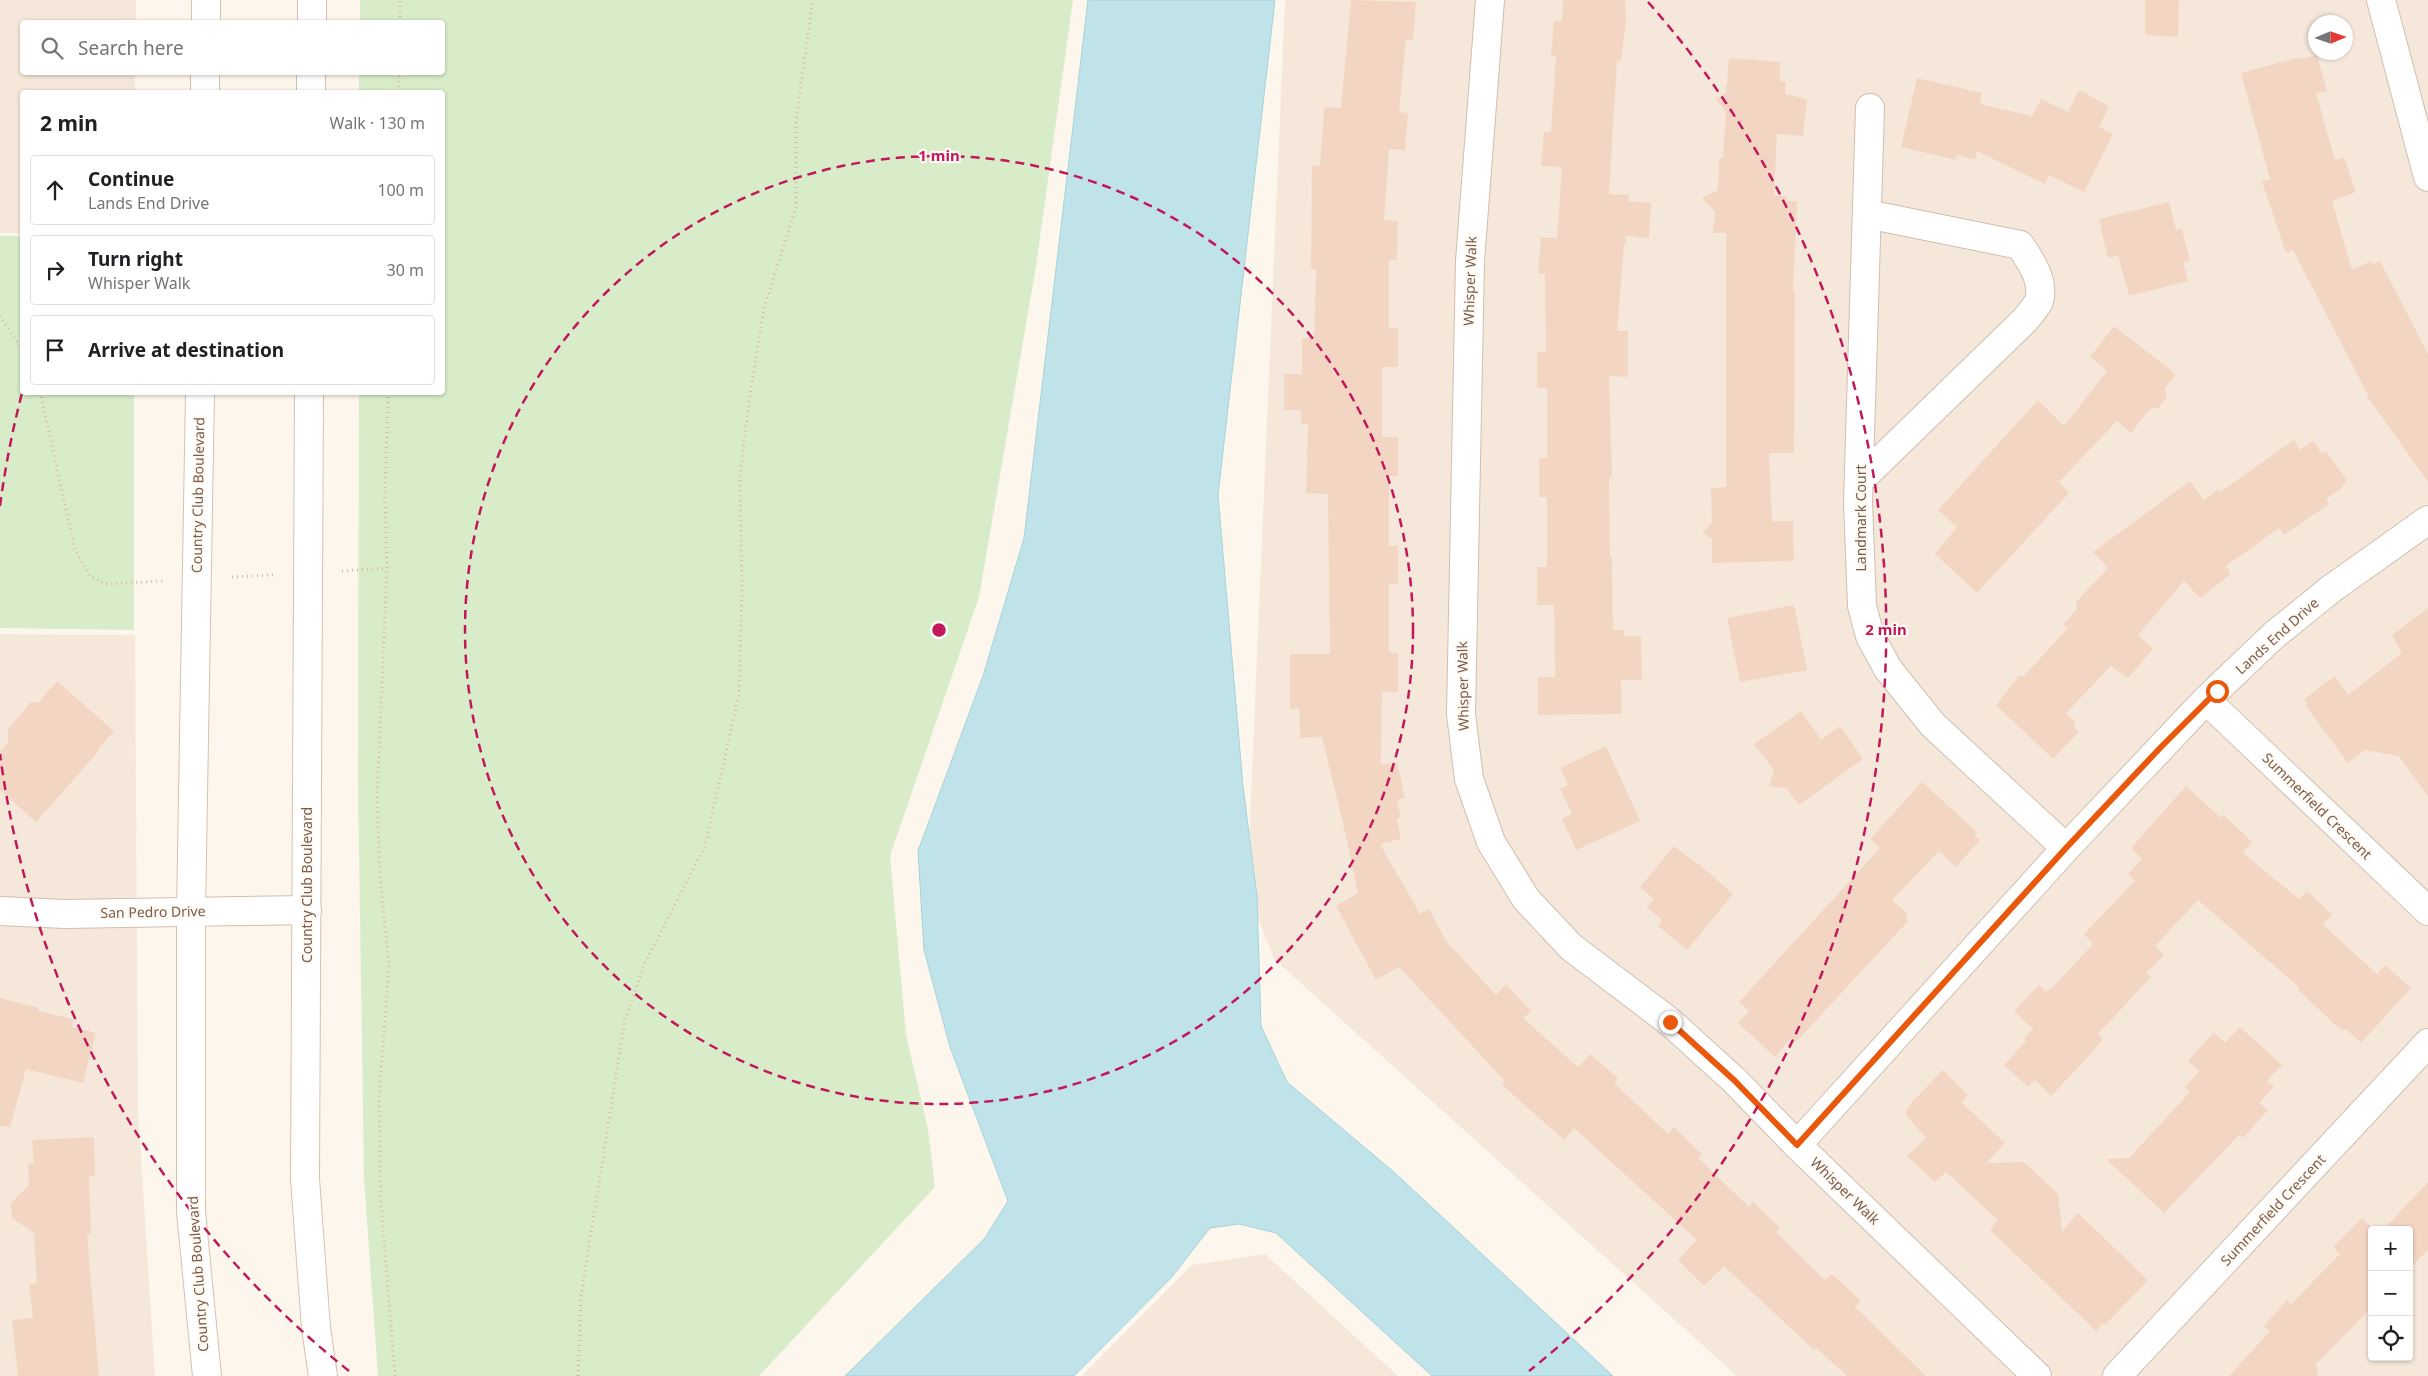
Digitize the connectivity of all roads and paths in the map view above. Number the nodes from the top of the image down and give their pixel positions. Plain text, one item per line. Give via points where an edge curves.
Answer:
1 (206, 0) edge
2 (312, 0) edge
3 (400, 0) edge
4 (813, 0) edge
5 (1490, 0) edge
6 (2382, 0) edge
7 (206, 20) edge
8 (312, 20) edge
9 (400, 20) edge
10 (205, 75) edge
11 (311, 75) edge
12 (399, 75) edge
13 (205, 90) edge
14 (311, 90) edge
15 (399, 90) edge
16 (1870, 108) dead end
17 (2428, 177) edge
18 (1867, 214) junction
19 (0, 316) edge
20 (20, 346) edge
21 (200, 395) edge
22 (309, 395) edge
23 (388, 395) edge
24 (1860, 480) junction
25 (2428, 520) edge
26 (2206, 700) junction
27 (2066, 848) junction
28 (307, 910) junction
29 (191, 911) junction
30 (2428, 911) edge
31 (0, 912) edge
32 (2428, 1043) edge
33 (1797, 1145) junction
34 (207, 1376) edge
35 (323, 1376) edge
36 (395, 1376) edge
37 (578, 1376) edge
38 (2037, 1376) edge
39 (2117, 1376) edge

1 - 7 street
2 - 8 street
3 - 9 path
4 - 37 path via 796,119 796,207 764,308 740,476 742,590 739,694 705,846 644,965 625,1020 582,1296
5 - 33 street, Whisper Walk via 1470,262 1461,714 1469,779 1491,842 1526,899 1571,947 1670,1022 1728,1074
6 - 17 street
10 - 13 street
11 - 14 street
12 - 15 path
16 - 18 street, Landmark Court
18 - 24 street, Landmark Court
18 - 24 street via 2020,245 2039,281 2039,300 2025,320
19 - 20 path
21 - 29 street, Country Club Boulevard
22 - 28 street, Country Club Boulevard
23 - 36 path via 387,568 377,799 380,877 389,966 379,1098 381,1204
24 - 27 street, Landmark Court via 1862,606 1870,636 1906,694 1933,725
25 - 26 street, Lands End Drive via 2331,589 2273,636
26 - 27 street, Lands End Drive
26 - 30 street, Summerfield Crescent
27 - 33 street, Lands End Drive
28 - 29 street, San Pedro Drive
28 - 35 street, Country Club Boulevard via 305,1179 316,1328
29 - 31 street, San Pedro Drive
29 - 34 street, Country Club Boulevard via 191,1212
32 - 39 street, Summerfield Crescent
33 - 38 street, Whisper Walk

